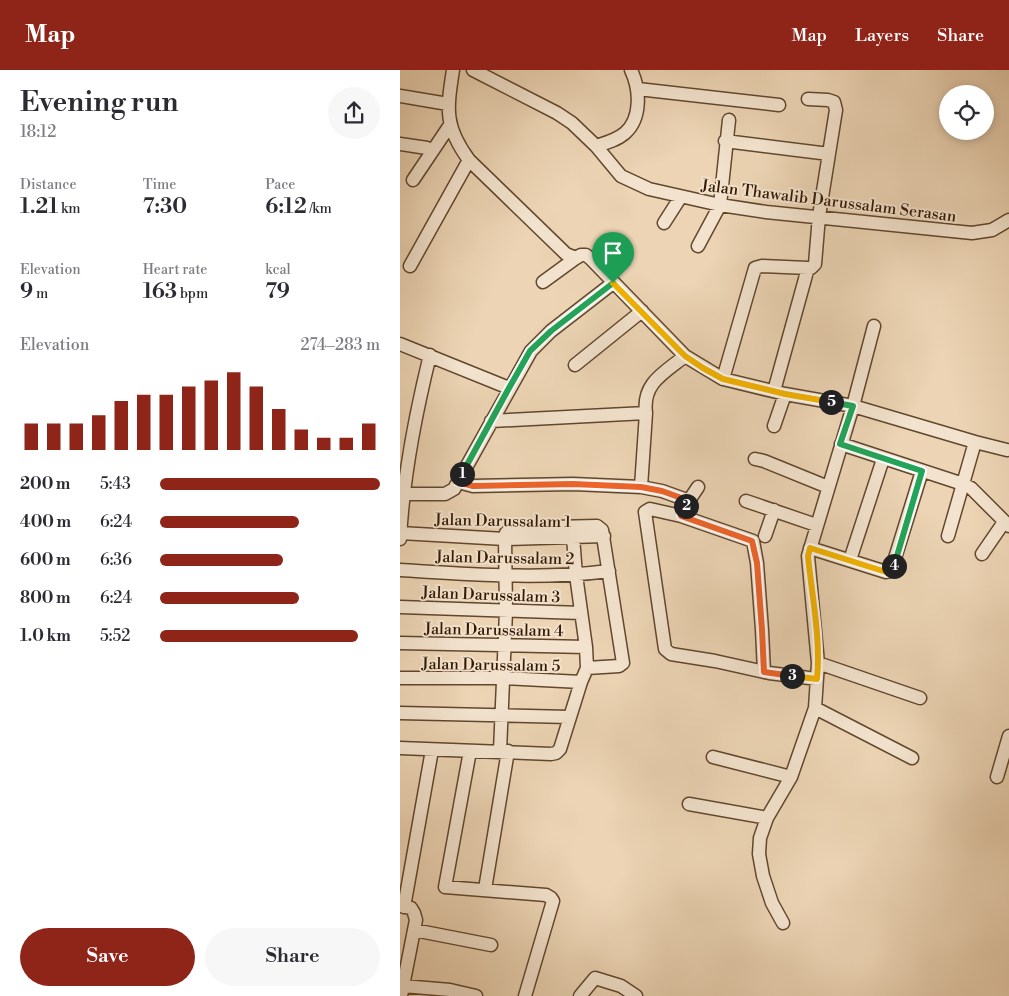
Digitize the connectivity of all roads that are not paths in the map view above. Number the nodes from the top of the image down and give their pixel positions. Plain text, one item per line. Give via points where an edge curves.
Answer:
1 (453, 70) edge
2 (473, 70) edge
3 (631, 70) edge
4 (638, 89) junction
5 (400, 96) edge
6 (808, 99) dead end
7 (448, 104) junction
8 (779, 105) dead end
9 (729, 120) dead end
10 (450, 124) junction
11 (725, 141) junction
12 (400, 144) edge
13 (596, 146) junction
14 (427, 148) dead end
15 (829, 154) junction
16 (469, 160) junction
17 (413, 180) dead end
18 (680, 198) junction
19 (720, 205) junction
20 (820, 216) junction
21 (1009, 220) edge
22 (664, 223) dead end
23 (698, 246) dead end
24 (576, 258) junction
25 (410, 266) dead end
26 (808, 268) junction
27 (544, 282) dead end
28 (613, 283) junction
29 (642, 311) junction
30 (874, 326) dead end
31 (400, 344) edge
32 (430, 355) junction
33 (685, 356) junction
34 (575, 364) dead end
35 (723, 379) junction
36 (509, 388) junction
37 (779, 392) junction
38 (853, 406) junction
39 (646, 413) junction
40 (491, 422) junction
41 (774, 426) dead end
42 (975, 442) junction
43 (840, 444) junction
44 (1008, 450) edge
45 (883, 458) junction
46 (755, 459) dead end
47 (922, 471) junction
48 (458, 482) junction
49 (962, 484) junction
50 (641, 487) junction
51 (698, 487) dead end
52 (828, 487) junction
53 (403, 494) junction
54 (687, 500) junction
55 (746, 501) dead end
56 (774, 510) junction
57 (681, 516) junction
58 (1006, 524) edge
59 (816, 525) junction
60 (400, 533) edge
61 (604, 536) junction
62 (765, 536) dead end
63 (948, 536) dead end
64 (573, 537) junction
65 (400, 539) edge
66 (505, 539) junction
67 (810, 548) junction
68 (982, 554) dead end
69 (850, 560) junction
70 (400, 570) edge
71 (609, 571) junction
72 (505, 575) junction
73 (576, 575) junction
74 (400, 607) edge
75 (506, 611) junction
76 (581, 613) junction
77 (400, 643) edge
78 (504, 646) junction
79 (586, 647) junction
80 (818, 663) junction
81 (588, 668) junction
82 (764, 672) junction
83 (400, 678) edge
84 (504, 678) junction
85 (817, 679) junction
86 (581, 682) junction
87 (920, 698) dead end
88 (814, 708) junction
89 (400, 713) edge
90 (502, 714) junction
91 (569, 717) junction
92 (1009, 736) edge
93 (400, 748) edge
94 (432, 750) junction
95 (470, 751) junction
96 (504, 751) junction
97 (713, 757) dead end
98 (912, 758) dead end
99 (791, 777) junction
100 (997, 777) dead end
101 (689, 804) dead end
102 (767, 818) junction
103 (485, 889) junction
104 (402, 907) edge
105 (783, 923) dead end
106 (414, 930) junction
107 (491, 944) dead end
108 (402, 991) edge
109 (476, 996) edge
110 (525, 996) edge
111 (580, 996) edge
112 (636, 996) edge

1 - 7 street
2 - 13 street, Jalan Thawalib Darussalam Serasan via 556,113
3 - 4 street
4 - 8 street
4 - 13 street via 637,110 629,129 613,141
5 - 7 street
6 - 15 street via 834,102 836,110
7 - 10 street
9 - 11 street
10 - 16 street
10 - 17 street
11 - 15 street
11 - 19 street
12 - 14 street
13 - 18 street, Jalan Thawalib Darussalam Serasan via 621,176 632,183
15 - 20 street
16 - 24 street via 566,254
16 - 25 street
18 - 19 street, Jalan Thawalib Darussalam Serasan
18 - 22 street
19 - 20 street, Jalan Thawalib Darussalam Serasan
19 - 23 street
20 - 21 street, Jalan Thawalib Darussalam Serasan via 972,233 992,230
20 - 26 street via 814,264
24 - 27 street
24 - 28 street via 586,255
26 - 35 street via 762,266 753,270
26 - 37 street
28 - 29 street
28 - 36 street via 530,351
29 - 33 street
29 - 34 street
30 - 38 street
31 - 32 street
32 - 36 street
32 - 53 street via 419,398
33 - 35 street
33 - 39 street via 651,384 644,404
35 - 37 street
36 - 40 street
37 - 38 street
37 - 41 street
38 - 42 street
38 - 43 street
39 - 40 street
39 - 50 street
40 - 48 street
42 - 44 street
42 - 49 street
43 - 45 street
43 - 52 street
45 - 47 street
45 - 69 street
46 - 52 street
47 - 49 street
47 - 69 street via 891,570 886,572
48 - 50 street via 473,486 573,484
48 - 53 street via 445,494
49 - 58 street via 971,488
49 - 63 street
50 - 54 street
51 - 54 street
52 - 59 street
53 - 60 street
54 - 57 street
55 - 56 street
56 - 59 street
56 - 62 street
57 - 82 street via 752,541 758,579
57 - 82 street via 650,510 645,512 665,649 671,654
58 - 68 street
59 - 67 street
60 - 65 street
60 - 66 street, Jalan Darussalam 1
61 - 64 street, Jalan Darussalam 1
61 - 66 street via 597,526 514,527 508,530
61 - 71 street
64 - 66 street, Jalan Darussalam 1
64 - 73 street
66 - 72 street
67 - 69 street
67 - 80 street via 808,556
70 - 72 street, Jalan Darussalam 2
71 - 73 street, Jalan Darussalam 2
71 - 81 street via 623,664
72 - 73 street, Jalan Darussalam 2
72 - 75 street
73 - 76 street
74 - 75 street, Jalan Darussalam 3
75 - 76 street, Jalan Darussalam 3
75 - 78 street
76 - 79 street
77 - 78 street, Jalan Darussalam 4
78 - 79 street, Jalan Darussalam 4
78 - 84 street
79 - 81 street
80 - 85 street
80 - 87 street
81 - 86 street
82 - 85 street
83 - 84 street, Jalan Darussalam 5
84 - 86 street, Jalan Darussalam 5
84 - 90 street
85 - 88 street
86 - 91 street
88 - 98 street
88 - 99 street
89 - 90 street
90 - 91 street
90 - 96 street
91 - 96 street via 556,753
92 - 100 street
93 - 94 street
94 - 95 street
94 - 104 street
95 - 96 street
95 - 103 street via 445,887
96 - 103 street
97 - 99 street
99 - 102 street
101 - 102 street
102 - 105 street via 758,854 772,903
103 - 110 street via 546,895 552,901
104 - 106 street via 411,908 414,913
106 - 107 street
106 - 108 street
108 - 109 street via 450,990
111 - 112 street via 595,978 621,986

